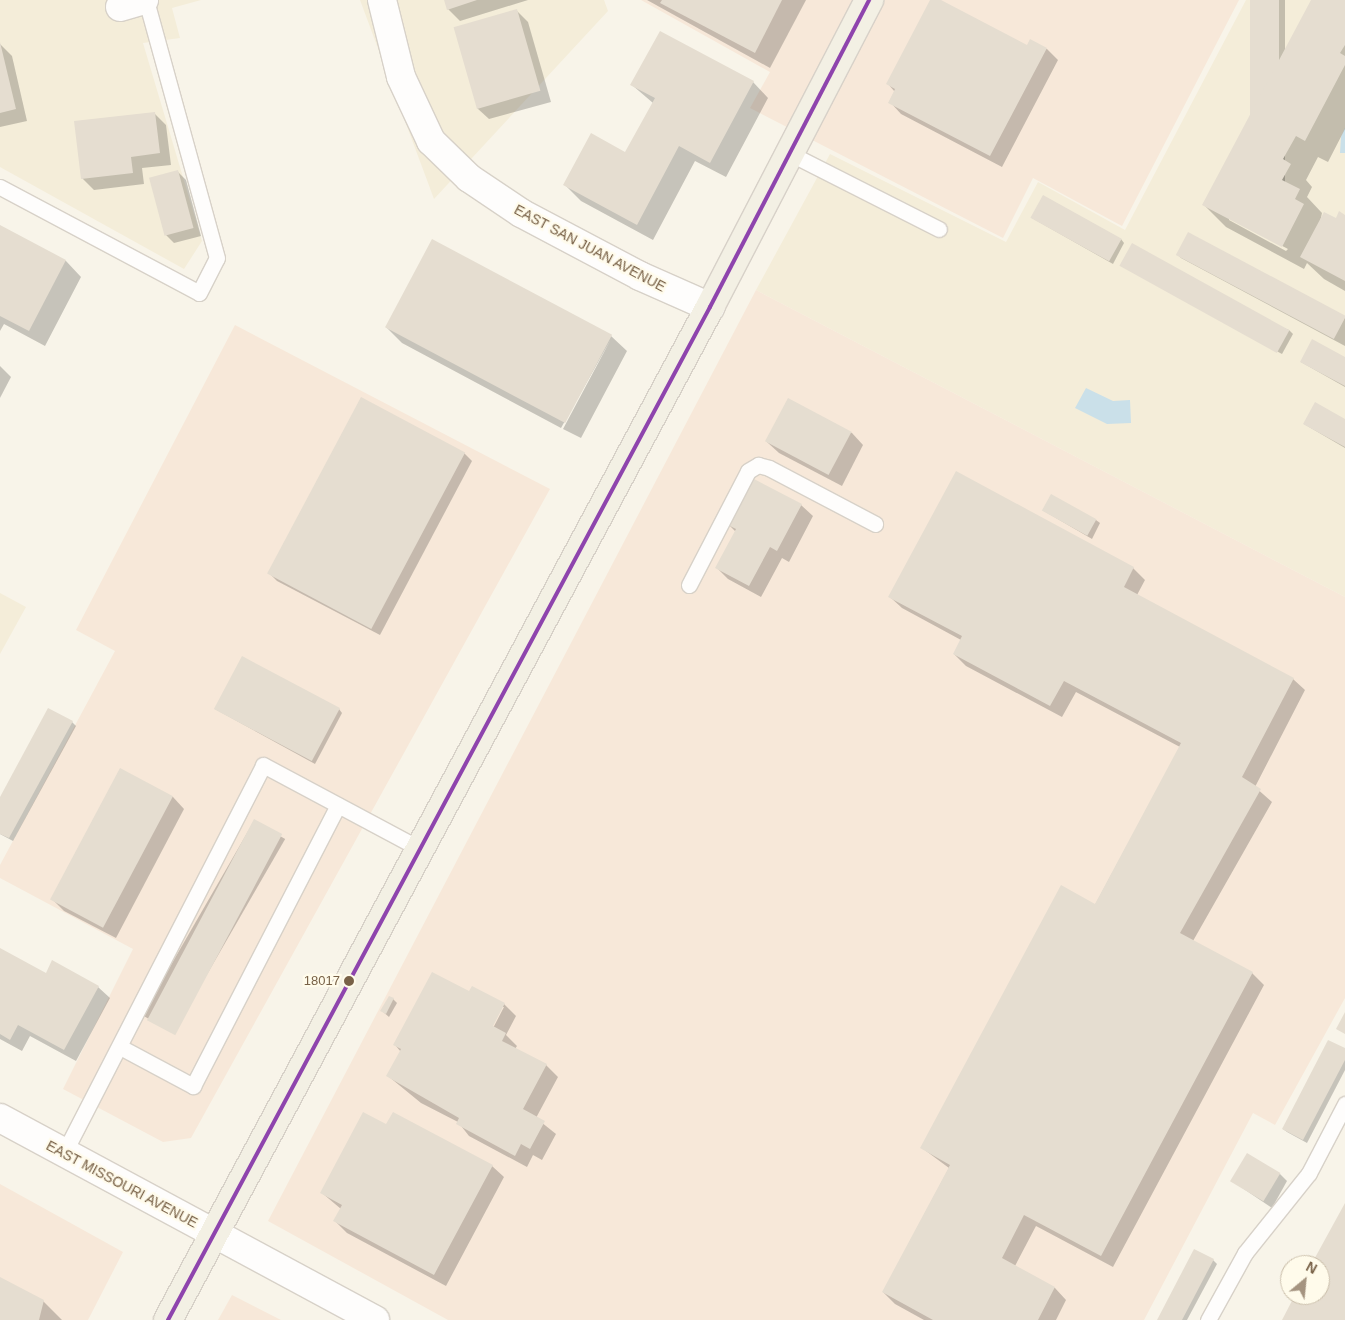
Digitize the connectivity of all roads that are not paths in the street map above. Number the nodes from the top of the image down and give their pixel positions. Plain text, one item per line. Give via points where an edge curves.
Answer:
1 (382, 0) edge
2 (870, 0) edge
3 (137, 2) edge
4 (789, 153) junction
5 (0, 187) edge
6 (939, 229) dead end
7 (710, 307) junction
8 (875, 524) dead end
9 (689, 585) dead end
10 (338, 805) junction
11 (420, 849) junction
12 (120, 1047) junction
13 (1345, 1104) edge
14 (0, 1118) edge
15 (64, 1153) junction
16 (215, 1233) junction
17 (168, 1320) edge
18 (375, 1320) edge
19 (1208, 1320) edge

1 - 7 street, EAST SAN JUAN AVENUE via 401,78 431,142 469,178 521,213 640,276
2 - 4 main road
3 - 5 lane via 217,258 199,293
4 - 6 lane
4 - 7 main road
7 - 11 main road
8 - 9 lane via 758,465 748,471
10 - 11 lane
10 - 12 lane via 193,1086
10 - 12 lane via 264,765
11 - 16 main road
12 - 15 lane
13 - 19 lane via 1309,1173 1245,1253
14 - 15 street, EAST MISSOURI AVENUE
15 - 16 street, EAST MISSOURI AVENUE
16 - 17 main road
16 - 18 street, EAST MISSOURI AVENUE

